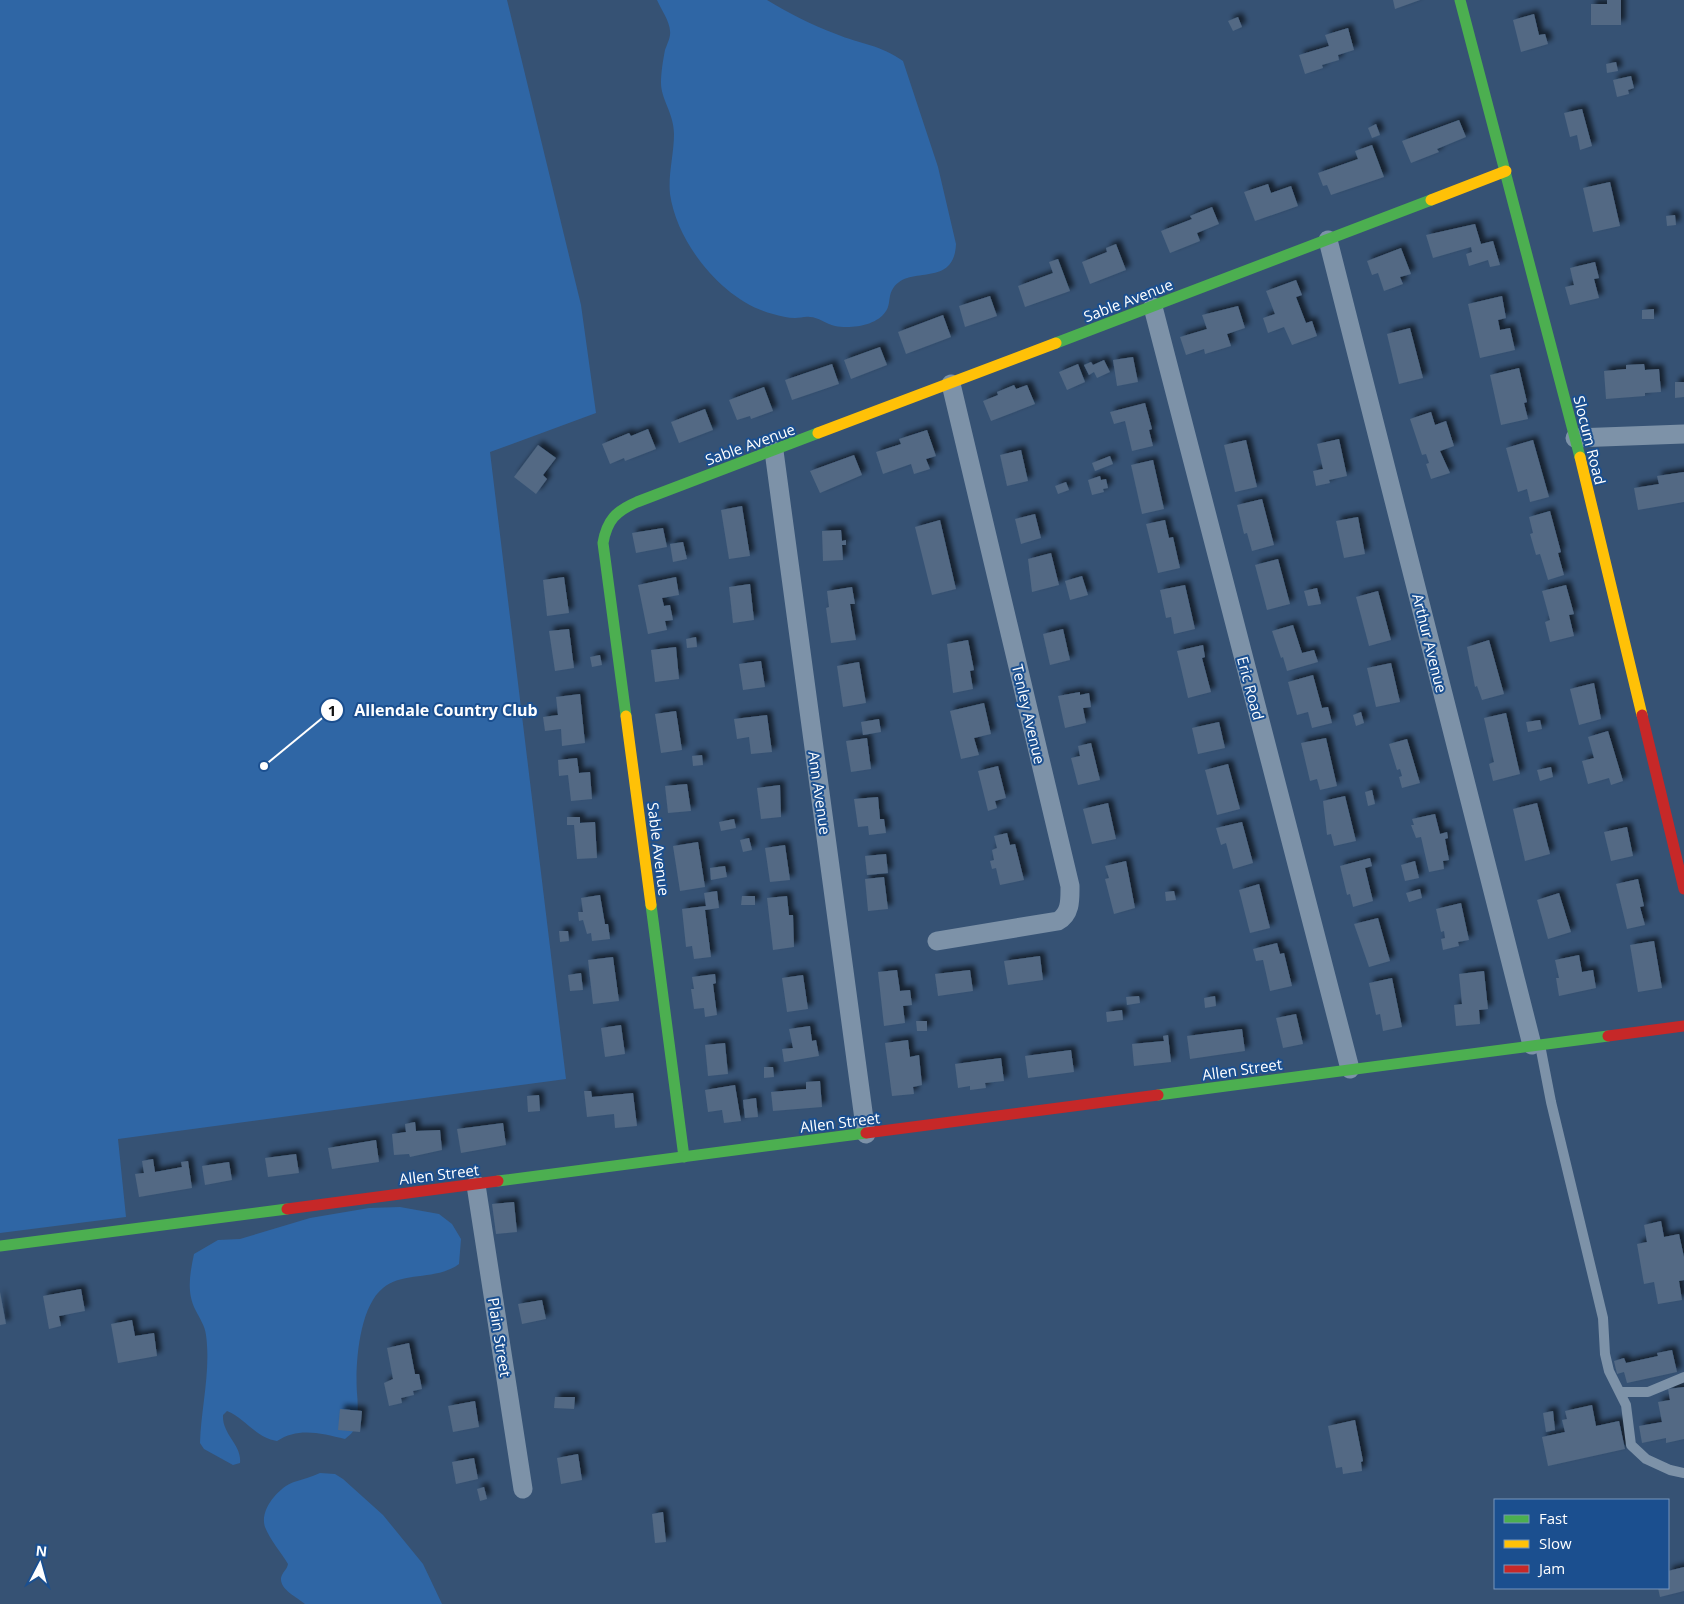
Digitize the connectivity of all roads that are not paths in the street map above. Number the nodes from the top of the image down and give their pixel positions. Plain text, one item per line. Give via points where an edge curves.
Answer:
1 (1460, 0) edge
2 (1506, 171) junction
3 (1328, 240) junction
4 (1152, 307) junction
5 (951, 384) junction
6 (1684, 434) edge
7 (1575, 438) junction
8 (774, 451) junction
9 (1684, 889) edge
10 (937, 941) dead end
11 (1684, 1026) edge
12 (1536, 1044) junction
13 (1350, 1069) junction
14 (866, 1134) junction
15 (684, 1157) junction
16 (476, 1185) junction
17 (0, 1246) edge
18 (1684, 1377) edge
19 (1621, 1392) junction
20 (1684, 1473) edge
21 (523, 1489) dead end

1 - 2 street, Slocum Road
2 - 3 street, Sable Avenue
2 - 7 street, Slocum Road
3 - 4 street, Sable Avenue
3 - 12 street, Arthur Avenue
4 - 5 street, Sable Avenue
4 - 13 street, Eric Road
5 - 8 street, Sable Avenue
5 - 10 street, Tenley Avenue via 1070,894 1069,908 1058,921
6 - 7 street
7 - 9 street, Slocum Road
8 - 14 street, Ann Avenue
8 - 15 street, Sable Avenue via 624,508 608,521 603,543
11 - 12 street, Allen Street
12 - 13 street, Allen Street
12 - 19 lane via 1602,1318 1609,1371
13 - 14 street, Allen Street
14 - 15 street, Allen Street
15 - 16 street, Allen Street
16 - 17 street, Allen Street
16 - 21 street, Plain Street
18 - 19 lane via 1648,1392
19 - 20 lane via 1626,1405 1631,1445 1646,1459

